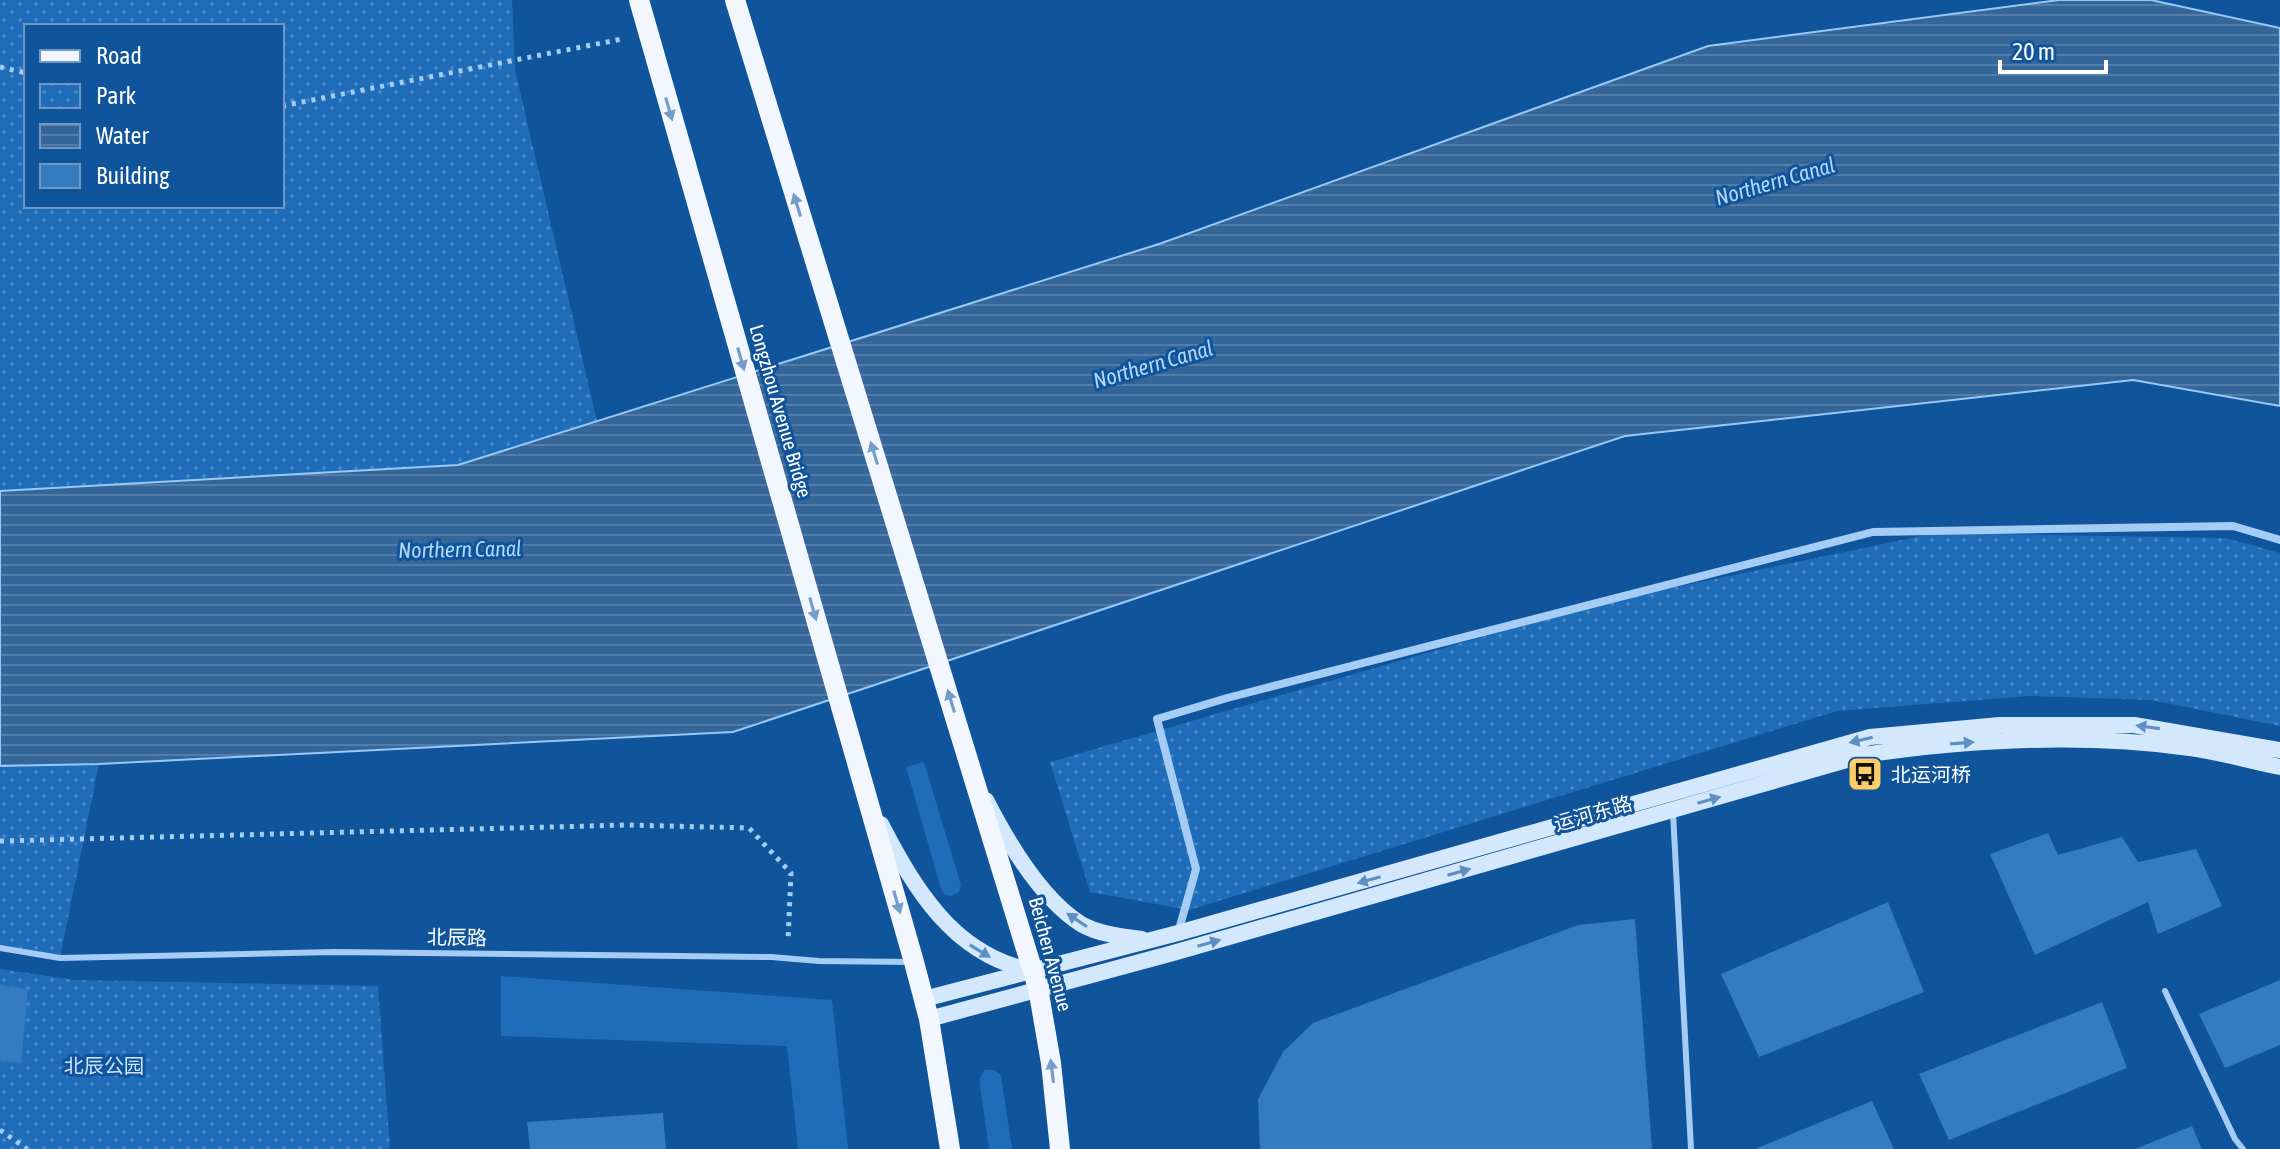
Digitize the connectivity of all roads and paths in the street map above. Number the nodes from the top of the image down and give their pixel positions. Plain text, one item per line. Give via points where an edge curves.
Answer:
1 (639, 0) edge
2 (736, 7) edge
3 (647, 34) junction
4 (0, 67) edge
5 (24, 73) edge
6 (284, 106) edge
7 (2280, 540) edge
8 (2280, 750) edge
9 (2280, 767) edge
10 (974, 776) junction
11 (869, 800) junction
12 (1673, 803) junction
13 (0, 841) edge
14 (1178, 933) junction
15 (1151, 940) junction
16 (0, 948) edge
17 (1173, 953) junction
18 (787, 959) junction
19 (914, 962) junction
20 (1036, 980) junction
21 (2165, 991) dead end
22 (927, 1009) junction
23 (0, 1130) edge
24 (27, 1149) edge
25 (950, 1149) edge
26 (1060, 1149) edge
27 (1691, 1149) edge
28 (2243, 1149) edge

1 - 3 main road
10 -> 2 main road
3 - 6 path
3 -> 11 main road, Longzhou Avenue Bridge
4 - 5 path
7 - 14 street via 2233,526 1873,532 1157,719 1196,869
8 -> 12 street via 2134,725 1986,726 1870,737 1801,755
12 -> 9 street, 运河东路 via 1864,755 2000,740 2142,743
15 -> 10 street via 1094,930 1067,913 1013,847
10 - 20 main road, Beichen Avenue
11 -> 19 main road
11 -> 20 street via 928,904 972,947
12 -> 14 street
17 -> 12 street, 运河东路
12 - 27 lane
13 - 18 path via 628,825 749,828 791,873
14 - 15 street
14 - 17 street
15 - 20 street
16 - 18 lane, 北辰路 via 60,958 335,952
17 - 20 street, 运河东路
18 - 19 lane, 北辰路
19 - 22 main road
20 - 22 street
26 -> 20 main road, Beichen Avenue
21 - 28 lane
22 - 25 main road
23 - 24 path

